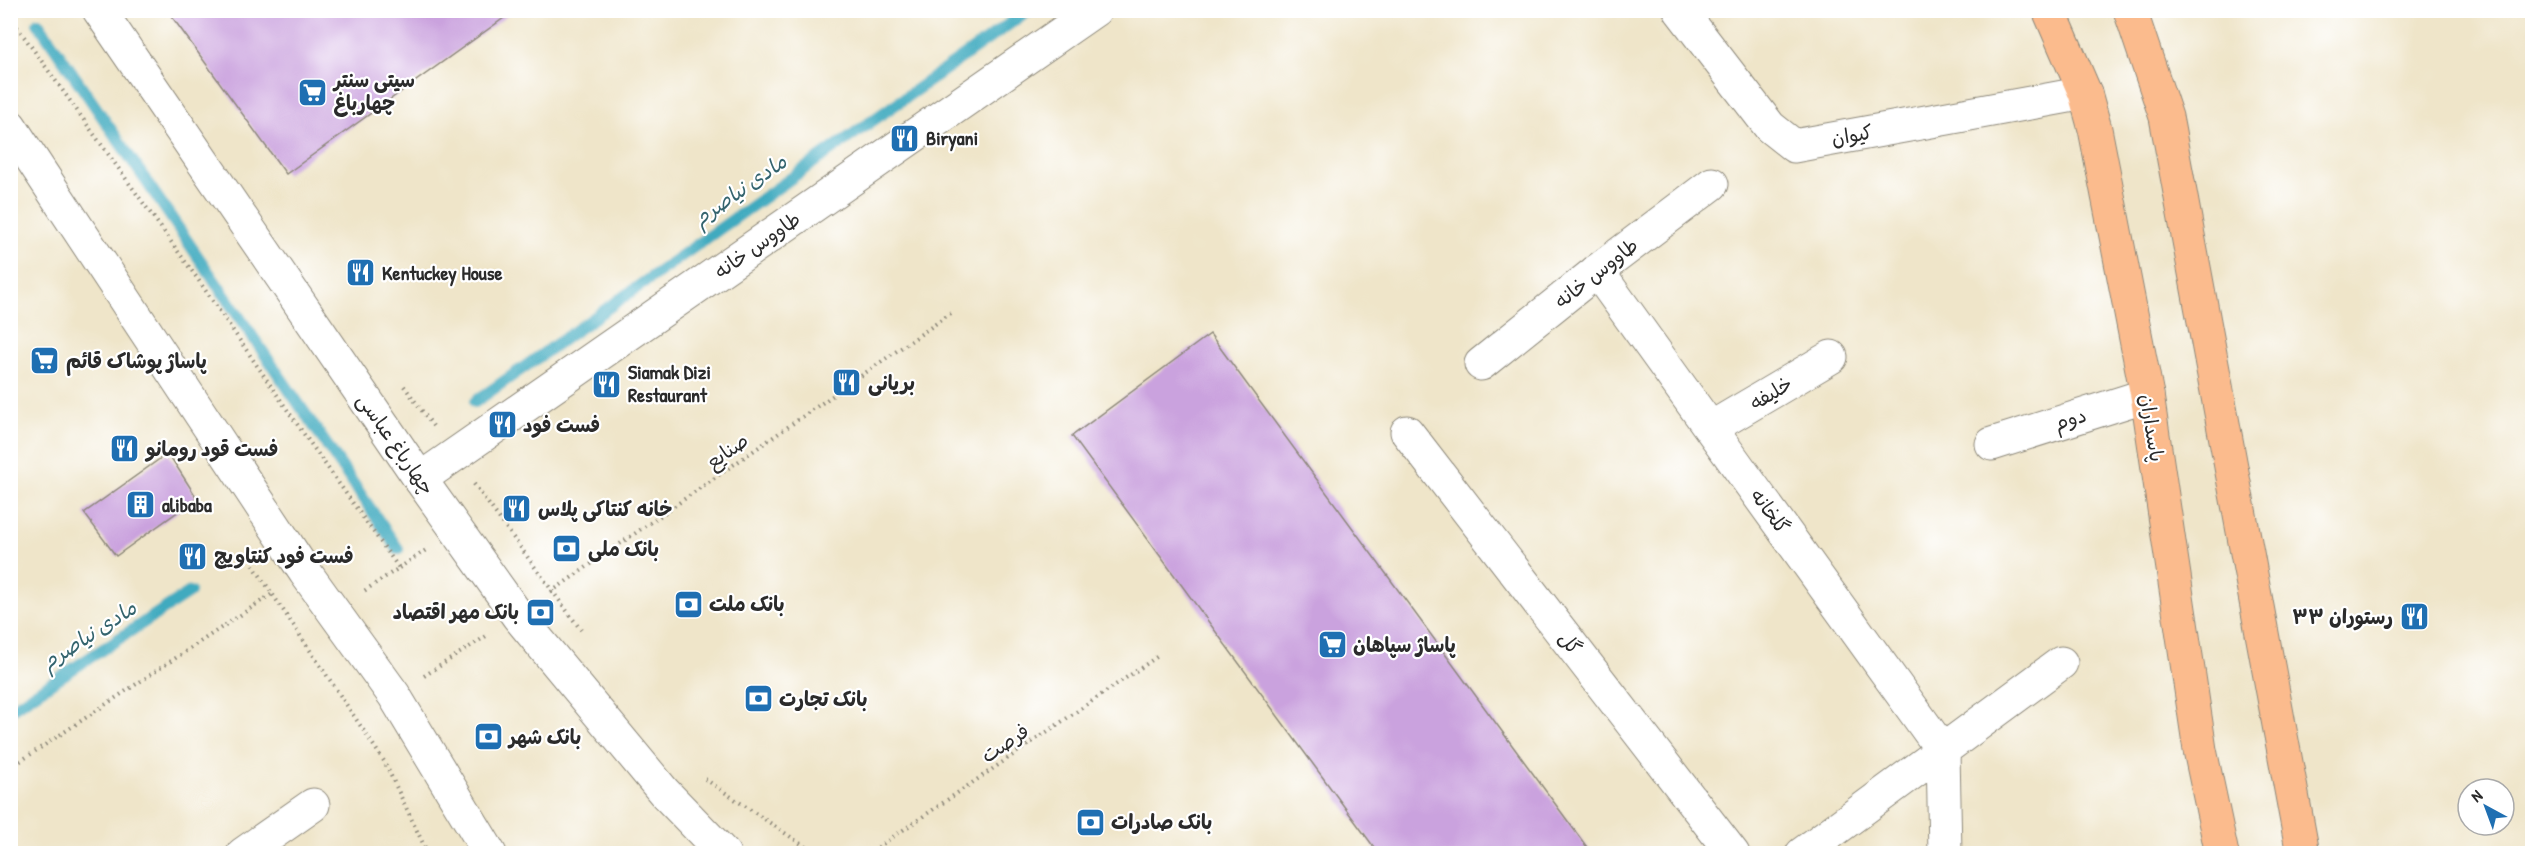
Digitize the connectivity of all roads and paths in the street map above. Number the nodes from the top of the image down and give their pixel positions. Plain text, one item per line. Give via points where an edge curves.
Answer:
1 (99, 10) edge
2 (1095, 10) edge
3 (1680, 10) edge
4 (2049, 10) edge
5 (2130, 10) edge
6 (10, 17) edge
7 (2085, 93) junction
8 (10, 126) edge
9 (1712, 184) dead end
10 (1597, 271) junction
11 (954, 311) dead end
12 (1832, 357) dead end
13 (1481, 364) dead end
14 (2147, 395) junction
15 (1711, 429) junction
16 (1407, 432) dead end
17 (1992, 444) dead end
18 (420, 479) junction
19 (305, 572) junction
20 (333, 611) junction
21 (518, 616) junction
22 (1158, 656) dead end
23 (2061, 663) dead end
24 (394, 695) junction
25 (1943, 751) junction
26 (10, 768) edge
27 (313, 806) dead end
28 (243, 854) edge
29 (490, 854) edge
30 (724, 854) edge
31 (868, 854) edge
32 (1733, 854) edge
33 (1802, 854) edge
34 (1946, 854) edge
35 (2222, 854) edge
36 (2302, 854) edge

1 - 18 street, چهارباغ عباسی
2 - 18 street, طاووس خانه
3 - 7 street, کیوان via 1770,127 1794,146
4 - 7 main road, پاسداران
5 - 36 main road via 2166,117
6 - 20 path via 399,568
7 - 14 main road, پاسداران
8 - 19 street
9 - 10 street, طاووس خانه
10 - 13 street, طاووس خانه
10 - 15 street, گلخانه
11 - 21 path, صنایع
12 - 15 street, خلیفه
14 - 17 street, دوم
14 - 35 main road, پاسداران via 2200,750
15 - 25 street, گلخانه
16 - 32 street, گل
18 - 21 street, چهارباغ عباسی
19 - 20 street
19 - 26 path
20 - 24 street
21 - 24 path, صنایع
21 - 30 street, چهارباغ عباسی via 664,792
22 - 31 path, فرصت
23 - 25 street
24 - 29 street
25 - 33 street
25 - 34 street
27 - 28 street

